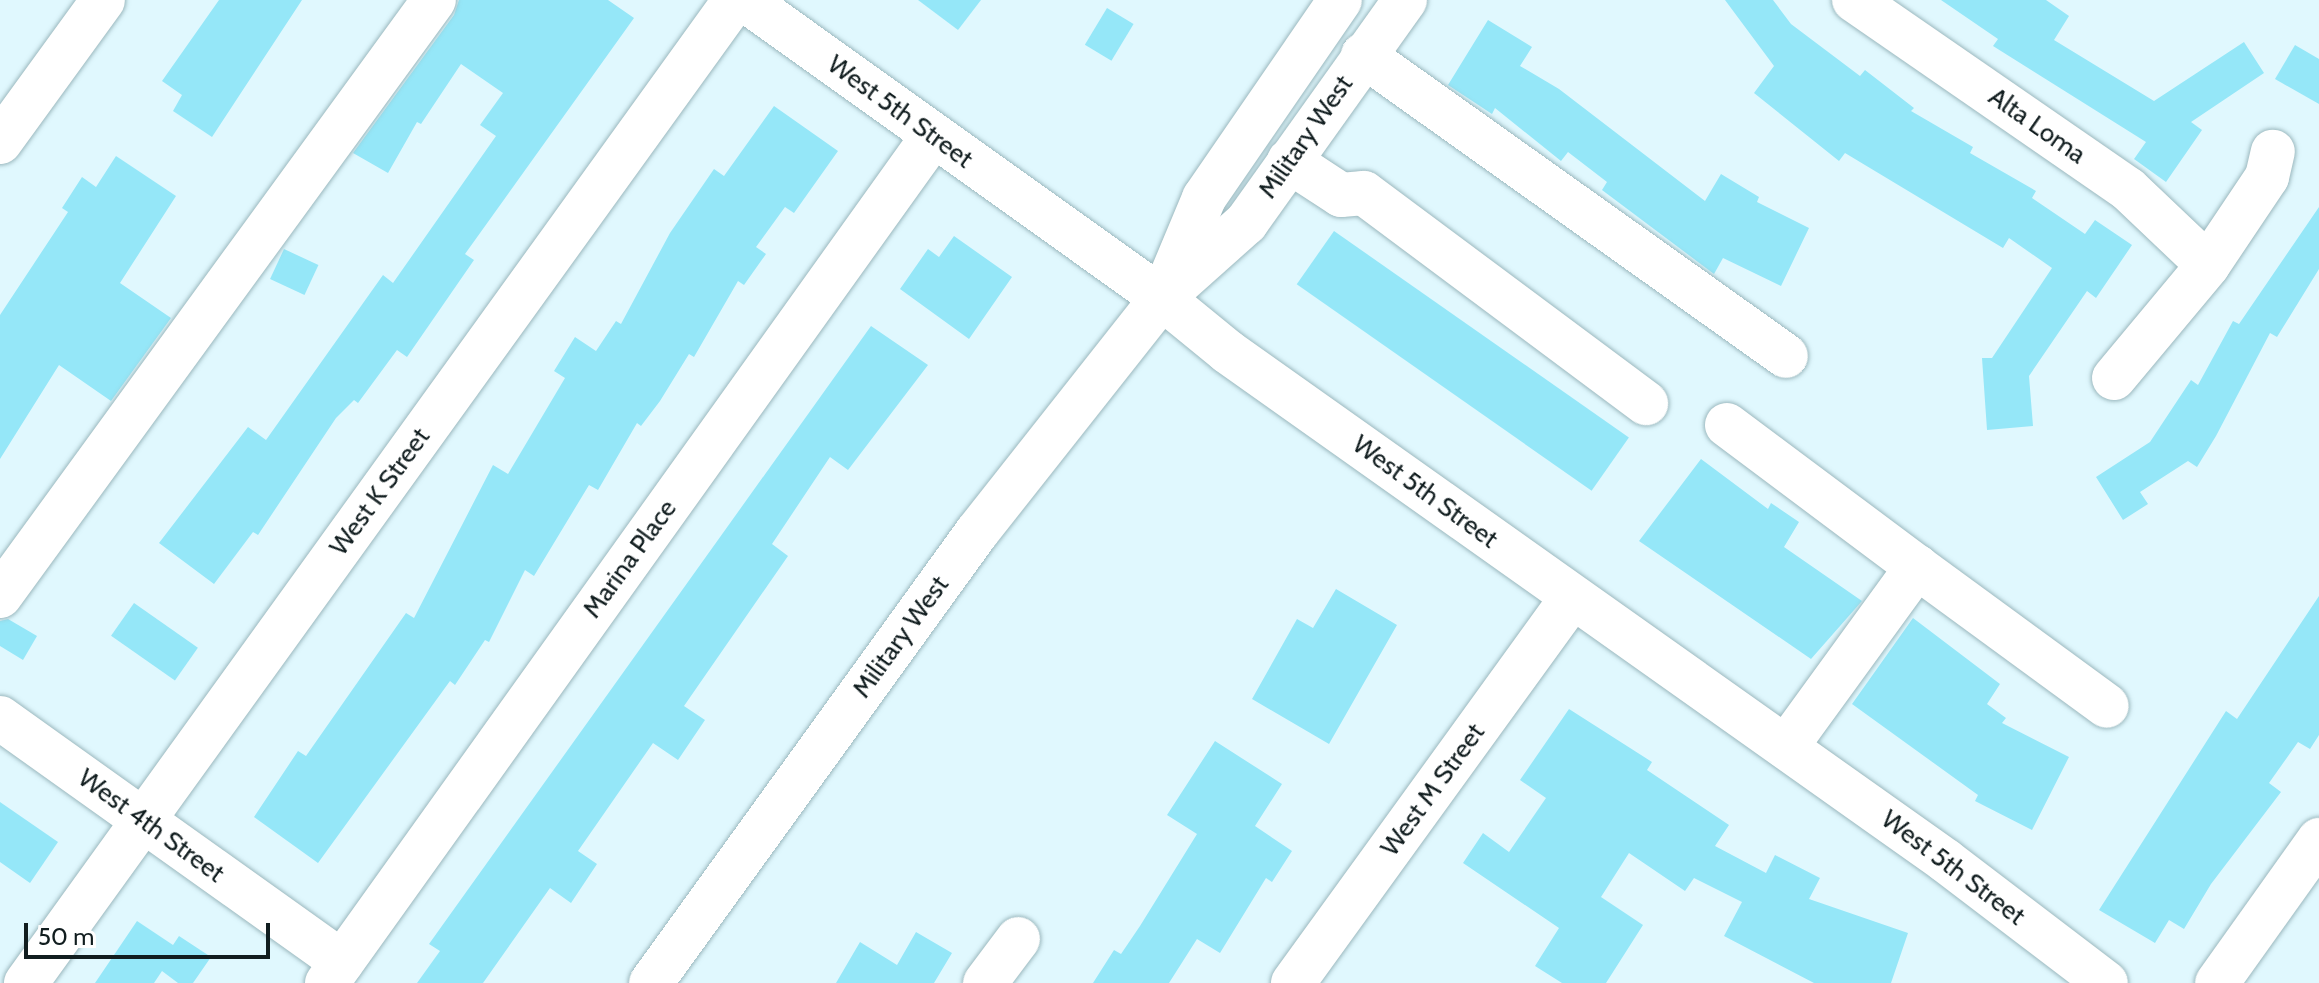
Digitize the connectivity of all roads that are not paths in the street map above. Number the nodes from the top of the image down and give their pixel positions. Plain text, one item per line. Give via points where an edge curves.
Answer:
1 (103, 0) edge
2 (735, 0) edge
3 (745, 0) edge
4 (1340, 0) edge
5 (1405, 0) edge
6 (1854, 0) edge
7 (418, 10) edge
8 (1363, 55) junction
9 (933, 136) junction
10 (0, 142) edge
11 (2273, 152) dead end
12 (1289, 161) junction
13 (2208, 265) junction
14 (1162, 298) junction
15 (1786, 356) dead end
16 (2114, 378) dead end
17 (1646, 403) dead end
18 (1727, 425) dead end
19 (1917, 567) junction
20 (0, 596) edge
21 (1572, 598) junction
22 (2107, 706) dead end
23 (0, 718) edge
24 (1786, 747) junction
25 (144, 820) junction
26 (2319, 840) edge
27 (1018, 939) dead end
28 (334, 972) edge
29 (26, 983) edge
30 (651, 983) edge
31 (985, 983) edge
32 (1293, 983) edge
33 (2106, 983) edge
34 (2217, 983) edge

1 - 10 street
2 - 25 street, West K Street
3 - 9 street, West 5th Street
4 - 14 street, Military West via 1204,198
5 - 8 street, Military West
6 - 13 street, Alta Loma via 2128,189
7 - 20 street
8 - 12 street, Military West
8 - 15 street
9 - 14 street, West 5th Street
9 - 28 street, Marina Place
11 - 13 street via 2267,177
12 - 14 street, Military West via 1246,223
12 - 17 street via 1341,195 1364,193
13 - 16 street
14 - 21 street, West 5th Street via 1228,352
14 - 30 street, Military West via 977,532
18 - 19 street
19 - 22 street
19 - 24 street
21 - 24 street, West 5th Street
21 - 32 street, West M Street
23 - 25 street, West 4th Street
24 - 33 street, West 5th Street
25 - 28 street, West 4th Street
25 - 29 street, West K Street
26 - 34 street
27 - 31 street

